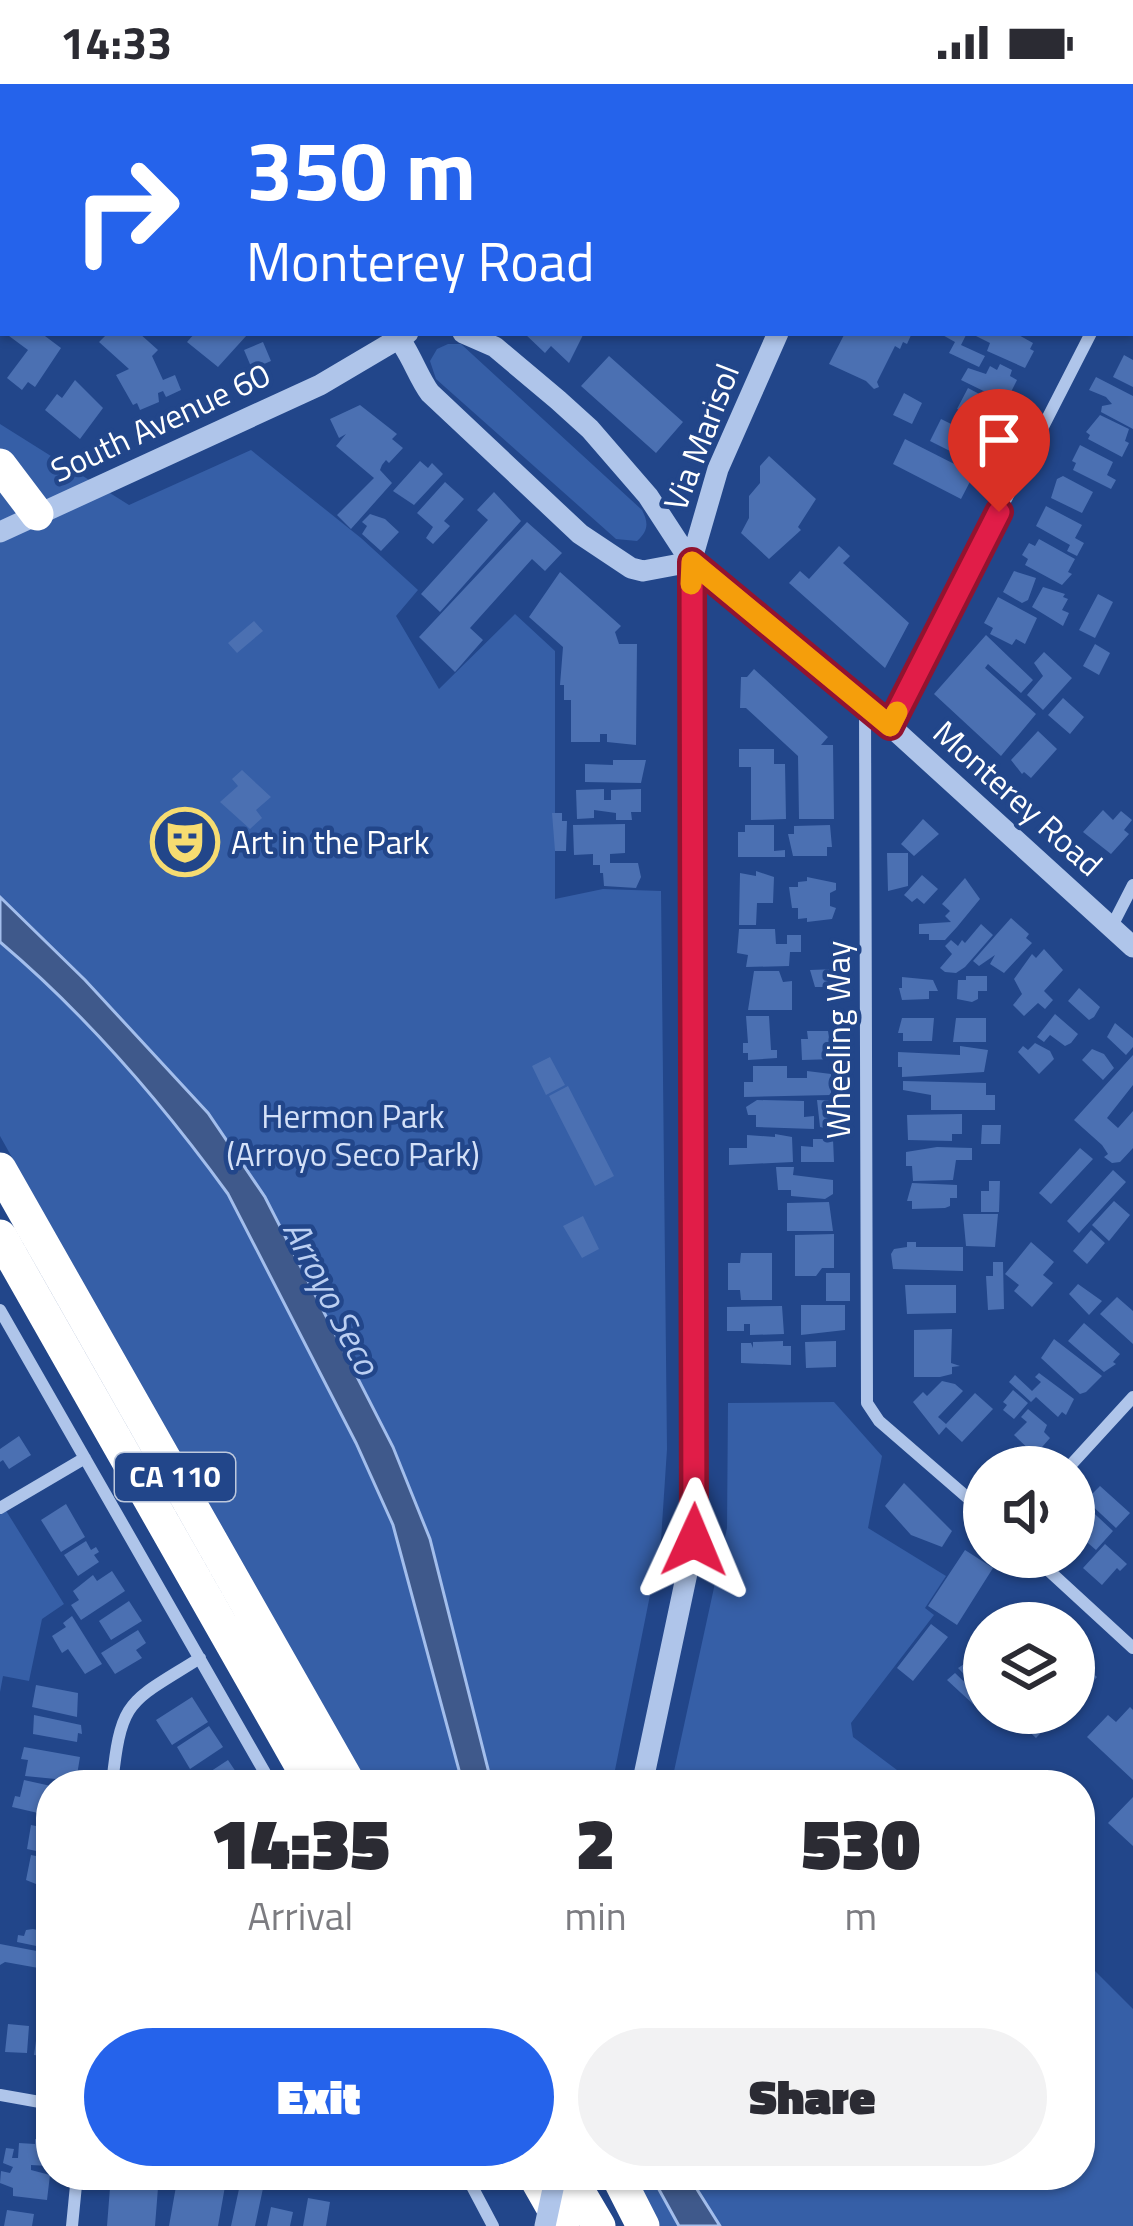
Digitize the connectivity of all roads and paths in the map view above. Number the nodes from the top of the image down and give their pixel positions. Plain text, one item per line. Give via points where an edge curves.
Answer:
1 (403, 336) edge
2 (406, 336) edge
3 (470, 336) edge
4 (777, 336) edge
5 (1089, 336) edge
6 (0, 466) edge
7 (38, 514) junction
8 (0, 532) edge
9 (692, 562) junction
10 (865, 703) junction
11 (890, 726) junction
12 (1133, 885) edge
13 (1111, 928) junction
14 (1133, 947) edge
15 (0, 1169) edge
16 (0, 1236) edge
17 (0, 1310) edge
18 (1133, 1397) edge
19 (1089, 1446) edge
20 (85, 1458) junction
21 (963, 1494) edge
22 (0, 1508) edge
23 (1057, 1578) edge
24 (1133, 1648) edge
25 (200, 1658) junction
26 (114, 1770) edge
27 (263, 1770) edge
28 (303, 1770) edge
29 (341, 1770) edge
30 (645, 1770) edge
31 (0, 2095) edge
32 (36, 2101) edge
33 (76, 2190) edge
34 (474, 2190) edge
35 (543, 2190) edge
36 (552, 2190) edge
37 (578, 2190) edge
38 (625, 2190) edge
39 (72, 2226) edge
40 (493, 2226) edge
41 (544, 2226) edge
42 (563, 2226) edge
43 (599, 2226) edge
44 (643, 2226) edge

1 - 7 street, South Avenue 60 via 305,392
2 - 9 street via 414,371 430,393 580,535 631,568
3 - 9 street, Monterey Road via 495,347 590,429 649,496
4 - 9 street, Via Marisol via 718,469
5 - 11 street
6 - 7 highway
7 - 8 street, South Avenue 60
9 - 10 street, Monterey Road
9 - 30 street, Via Marisol via 694,1540
10 - 11 street, Monterey Road
10 - 21 street, Wheeling Way via 867,1402
11 - 13 street, Monterey Road
12 - 13 street
13 - 14 street, Monterey Road
15 - 29 highway, CA 110
16 - 28 highway, CA 110
17 - 20 street
18 - 19 street
20 - 22 street
20 - 25 street
23 - 24 street
25 - 26 street via 135,1699 117,1737
25 - 27 street
31 - 32 street
33 - 39 street
34 - 40 street
35 - 42 highway
36 - 41 street, bridge
37 - 43 highway
38 - 44 highway

